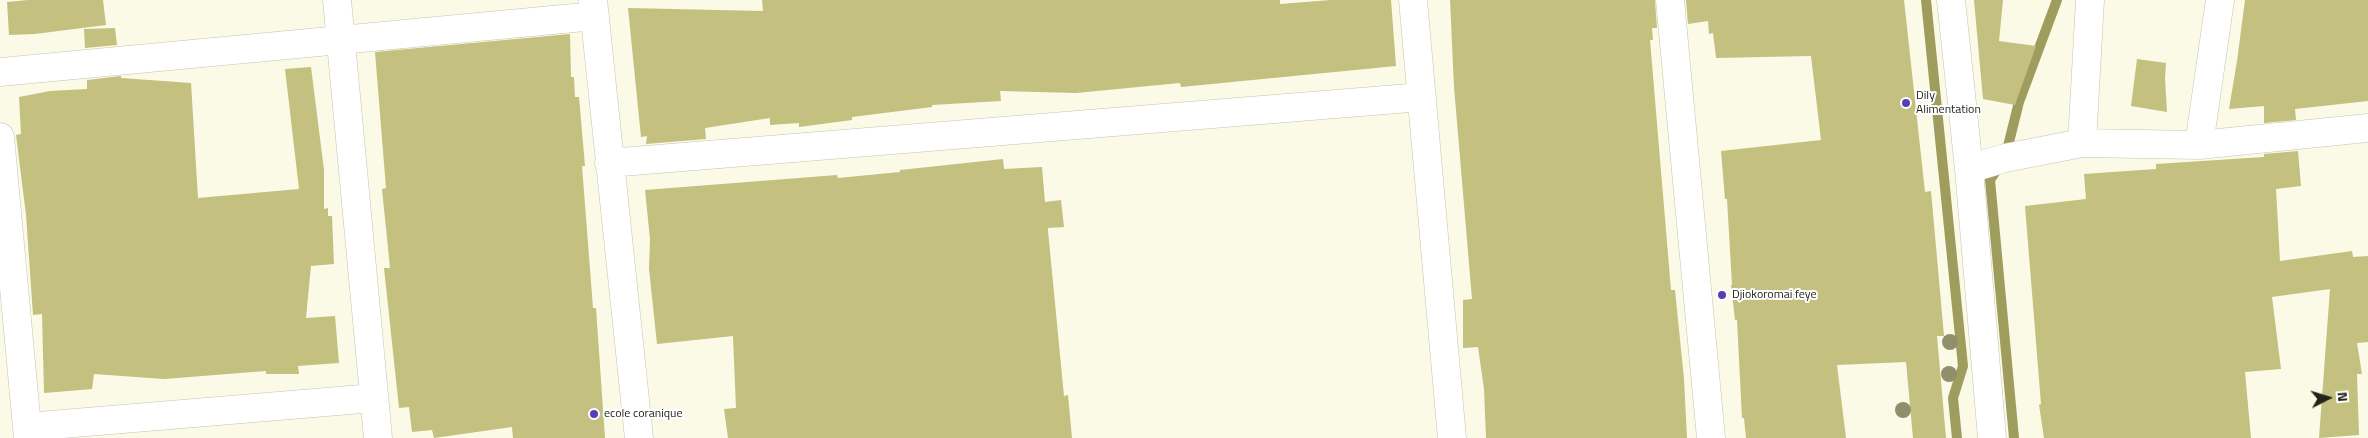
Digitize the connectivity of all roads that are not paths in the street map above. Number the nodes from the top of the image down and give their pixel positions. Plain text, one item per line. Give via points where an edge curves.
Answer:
1 (337, 0) edge
2 (1413, 0) edge
3 (1670, 0) edge
4 (1951, 0) edge
5 (2090, 0) edge
6 (2220, 0) edge
7 (594, 8) edge
8 (340, 40) junction
9 (0, 72) edge
10 (1422, 97) junction
11 (2368, 128) edge
12 (0, 137) edge
13 (2082, 142) junction
14 (2199, 145) junction
15 (609, 163) junction
16 (1969, 169) junction
17 (4, 223) edge
18 (374, 398) junction
19 (28, 433) edge
20 (378, 438) edge
21 (639, 438) edge
22 (1452, 438) edge
23 (1710, 438) edge
24 (1992, 438) edge

1 - 8 street
2 - 10 street
3 - 23 street
4 - 16 street
5 - 13 street
6 - 14 street
7 - 8 street
7 - 15 street
8 - 9 street
8 - 18 street
10 - 15 street
10 - 22 street
11 - 14 street
12 - 17 street
13 - 14 street
13 - 16 street
15 - 21 street
16 - 24 street
17 - 19 street
18 - 19 street
18 - 20 street

